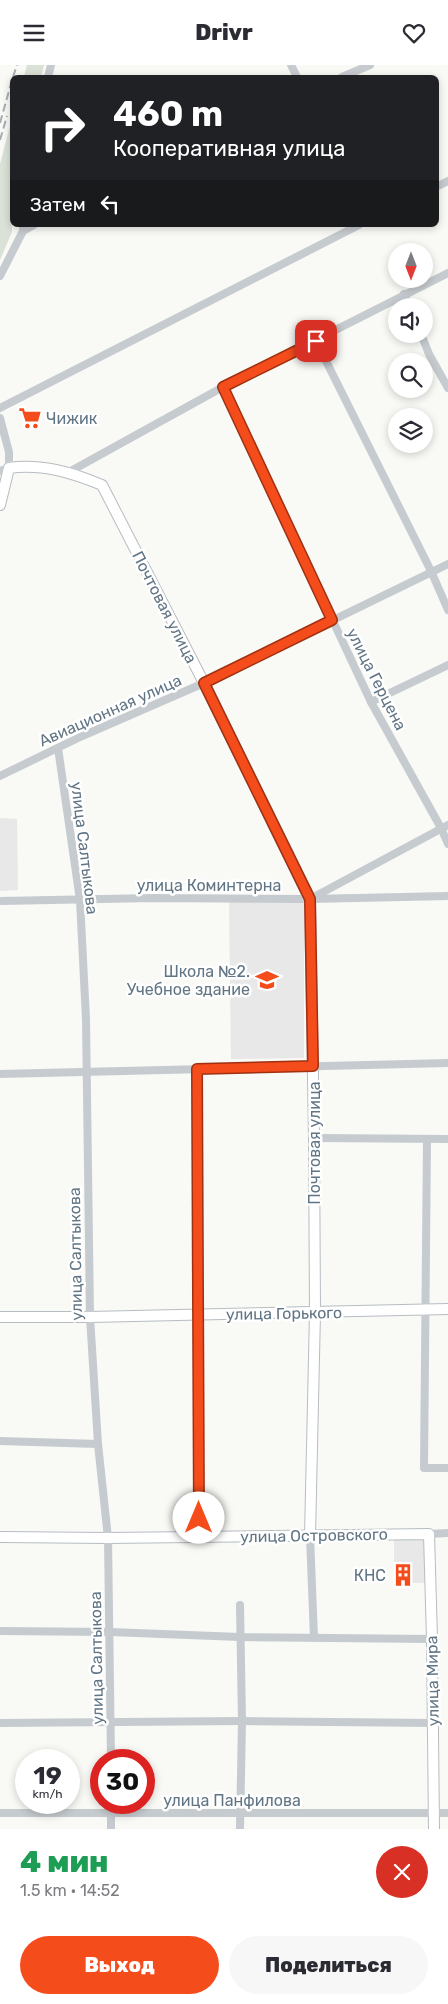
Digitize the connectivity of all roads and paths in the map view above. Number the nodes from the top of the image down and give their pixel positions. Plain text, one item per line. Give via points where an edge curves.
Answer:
1 (370, 65) edge
2 (347, 75) edge
3 (355, 227) edge
4 (23, 228) edge
5 (448, 273) edge
6 (0, 276) edge
7 (404, 294) junction
8 (406, 298) edge
9 (316, 341) junction
10 (425, 343) edge
11 (223, 387) junction
12 (448, 388) edge
13 (0, 407) edge
14 (0, 418) edge
15 (5, 470) edge
16 (68, 472) junction
17 (0, 505) edge
18 (448, 563) edge
19 (431, 571) junction
20 (448, 610) edge
21 (332, 620) junction
22 (448, 665) edge
23 (204, 683) junction
24 (372, 702) junction
25 (58, 748) junction
26 (0, 776) edge
27 (445, 826) edge
28 (448, 844) edge
29 (448, 897) edge
30 (310, 899) junction
31 (80, 900) junction
32 (0, 901) edge
33 (448, 1063) edge
34 (313, 1066) junction
35 (197, 1069) junction
36 (86, 1071) junction
37 (0, 1074) edge
38 (314, 1138) junction
39 (448, 1139) edge
40 (427, 1140) junction
41 (448, 1309) edge
42 (427, 1310) junction
43 (315, 1313) junction
44 (199, 1314) junction
45 (0, 1317) edge
46 (90, 1317) junction
47 (0, 1441) edge
48 (98, 1443) junction
49 (448, 1468) edge
50 (448, 1533) edge
51 (429, 1534) junction
52 (199, 1536) junction
53 (310, 1536) junction
54 (0, 1537) edge
55 (108, 1538) junction
56 (240, 1605) dead end
57 (0, 1631) edge
58 (110, 1632) junction
59 (240, 1637) junction
60 (314, 1638) junction
61 (432, 1639) junction
62 (242, 1721) junction
63 (112, 1722) junction
64 (0, 1723) edge
65 (433, 1723) junction
66 (111, 1749) edge
67 (0, 1813) edge
68 (434, 1813) junction
69 (448, 1813) edge
70 (90, 1814) edge
71 (111, 1814) edge
72 (155, 1814) edge
73 (240, 1814) junction
74 (111, 1829) edge
75 (240, 1829) edge
76 (434, 1829) edge

1 - 2 street
3 - 13 street
4 - 6 street
5 - 7 street
7 - 8 street
7 - 9 street
9 - 11 street
9 - 19 street
10 - 12 street
11 - 16 street
11 - 21 street, улица Герцена
14 - 15 street via 9,452
15 - 16 street, Почтовая улица via 21,466
15 - 17 street
16 - 23 street, Почтовая улица via 102,485
18 - 19 street, Авиационная улица
19 - 20 street
19 - 21 street, Авиационная улица
21 - 23 street, Авиационная улица
21 - 24 street, улица Герцена
22 - 24 street
23 - 25 street, Авиационная улица
23 - 30 street, Почтовая улица
24 - 27 street, улица Герцена
25 - 26 street, Авиационная улица
25 - 31 street, улица Салтыкова
27 - 28 street, улица Герцена
27 - 30 street
29 - 30 street, улица Коминтерна
30 - 31 street, улица Коминтерна
30 - 34 street, Почтовая улица
31 - 32 street, улица Коминтерна
31 - 36 street, улица Салтыкова
33 - 34 street
34 - 35 street
34 - 38 street, Почтовая улица
35 - 36 street
35 - 44 street
36 - 37 street
36 - 46 street, улица Салтыкова
38 - 40 street
38 - 43 street, Почтовая улица
39 - 40 street
40 - 42 street
41 - 42 street, улица Горького
42 - 43 street, улица Горького
42 - 49 street via 424,1468
43 - 44 street, улица Горького
43 - 53 street, Почтовая улица
44 - 46 street, улица Горького
44 - 52 street
45 - 46 street, улица Горького
46 - 48 street, улица Салтыкова
47 - 48 street
48 - 55 street, улица Салтыкова
50 - 51 street, улица Островского
51 - 53 street, улица Островского
51 - 61 street, улица Мира
52 - 53 street, улица Островского
52 - 55 street, улица Островского
53 - 60 street
54 - 55 street, улица Островского
55 - 58 street, улица Салтыкова
56 - 59 street
57 - 58 street
58 - 59 street
58 - 63 street, улица Салтыкова
59 - 60 street
59 - 62 street
60 - 61 street
61 - 65 street, улица Мира
62 - 63 street
62 - 65 street
62 - 73 street
63 - 64 street
63 - 66 street, улица Салтыкова
65 - 68 street, улица Мира
67 - 70 street, улица Панфилова
68 - 69 street, улица Панфилова
68 - 73 street, улица Панфилова
68 - 76 street, улица Мира
71 - 74 street
72 - 73 street, улица Панфилова
73 - 75 street

